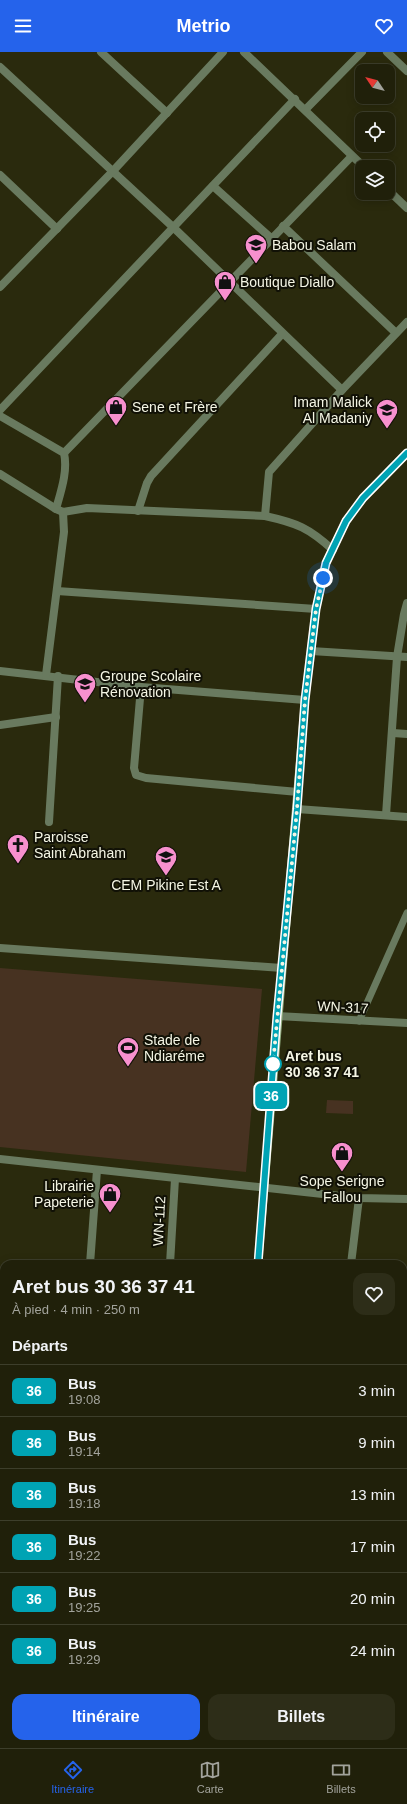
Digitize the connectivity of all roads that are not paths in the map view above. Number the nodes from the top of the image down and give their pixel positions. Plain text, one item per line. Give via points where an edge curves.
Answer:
1 (101, 52) edge
2 (223, 52) edge
3 (244, 52) edge
4 (362, 52) edge
5 (386, 52) edge
6 (0, 67) edge
7 (407, 71) edge
8 (295, 100) junction
9 (305, 110) junction
10 (167, 113) junction
11 (352, 156) junction
12 (356, 160) edge
13 (113, 171) junction
14 (0, 175) edge
15 (213, 186) junction
16 (395, 197) edge
17 (407, 208) edge
18 (283, 226) junction
19 (174, 228) junction
20 (57, 229) junction
21 (271, 238) junction
22 (228, 282) junction
23 (0, 287) edge
24 (407, 322) edge
25 (396, 333) junction
26 (282, 334) junction
27 (342, 390) junction
28 (0, 410) edge
29 (0, 416) edge
30 (64, 453) junction
31 (407, 453) edge
32 (0, 474) edge
33 (60, 511) junction
34 (138, 511) junction
35 (264, 516) junction
36 (333, 550) junction
37 (57, 590) junction
38 (407, 603) edge
39 (316, 609) junction
40 (311, 651) junction
41 (397, 657) junction
42 (407, 657) edge
43 (0, 671) edge
44 (46, 675) junction
45 (58, 676) junction
46 (141, 687) junction
47 (305, 700) junction
48 (56, 717) junction
49 (0, 725) edge
50 (393, 733) junction
51 (407, 734) edge
52 (298, 792) junction
53 (297, 809) junction
54 (386, 816) junction
55 (407, 817) edge
56 (49, 822) dead end
57 (407, 913) edge
58 (0, 948) edge
59 (282, 968) junction
60 (277, 1016) junction
61 (359, 1020) junction
62 (407, 1023) edge
63 (0, 1159) edge
64 (97, 1170) junction
65 (175, 1179) junction
66 (264, 1186) junction
67 (359, 1198) junction
68 (407, 1199) edge
69 (90, 1260) edge
70 (170, 1260) edge
71 (258, 1260) edge
72 (351, 1260) edge

1 - 10 street
2 - 10 street
3 - 8 street
4 - 9 street
5 - 7 street
6 - 13 street
8 - 9 street
8 - 15 street
9 - 11 street
10 - 13 street
11 - 12 street
11 - 18 street
13 - 19 street
13 - 20 street
14 - 20 street
15 - 19 street
15 - 21 street
16 - 17 street
18 - 21 street
18 - 25 street
19 - 22 street
19 - 28 street
20 - 23 street
21 - 22 street
22 - 26 street
22 - 30 street
24 - 25 street
25 - 27 street
26 - 27 street
26 - 34 street via 151,476
27 - 35 street via 270,472
29 - 30 street
30 - 33 street
31 - 36 street via 363,498 346,521
32 - 33 street
33 - 34 street via 88,508
33 - 37 street via 64,532
34 - 35 street
35 - 36 street via 292,522 314,533
36 - 39 street via 326,563
37 - 39 street
37 - 44 street
38 - 41 street
39 - 40 street
40 - 41 street
40 - 47 street
41 - 42 street
41 - 50 street
43 - 44 street
44 - 45 street
45 - 46 street
45 - 48 street
46 - 47 street
46 - 52 street via 134,768 136,775
47 - 52 street
48 - 49 street
48 - 56 street
50 - 51 street
50 - 54 street
52 - 53 street
53 - 54 street
53 - 59 street
54 - 55 street
57 - 61 lane
58 - 59 street
59 - 60 street
60 - 61 street, WN-317 / WN-317
60 - 66 street
61 - 62 street, WN-317 / WN-317
63 - 64 street
64 - 65 street
64 - 69 street
65 - 66 street
65 - 70 street, WN-112
66 - 67 street
66 - 71 street
67 - 68 street
67 - 72 street

